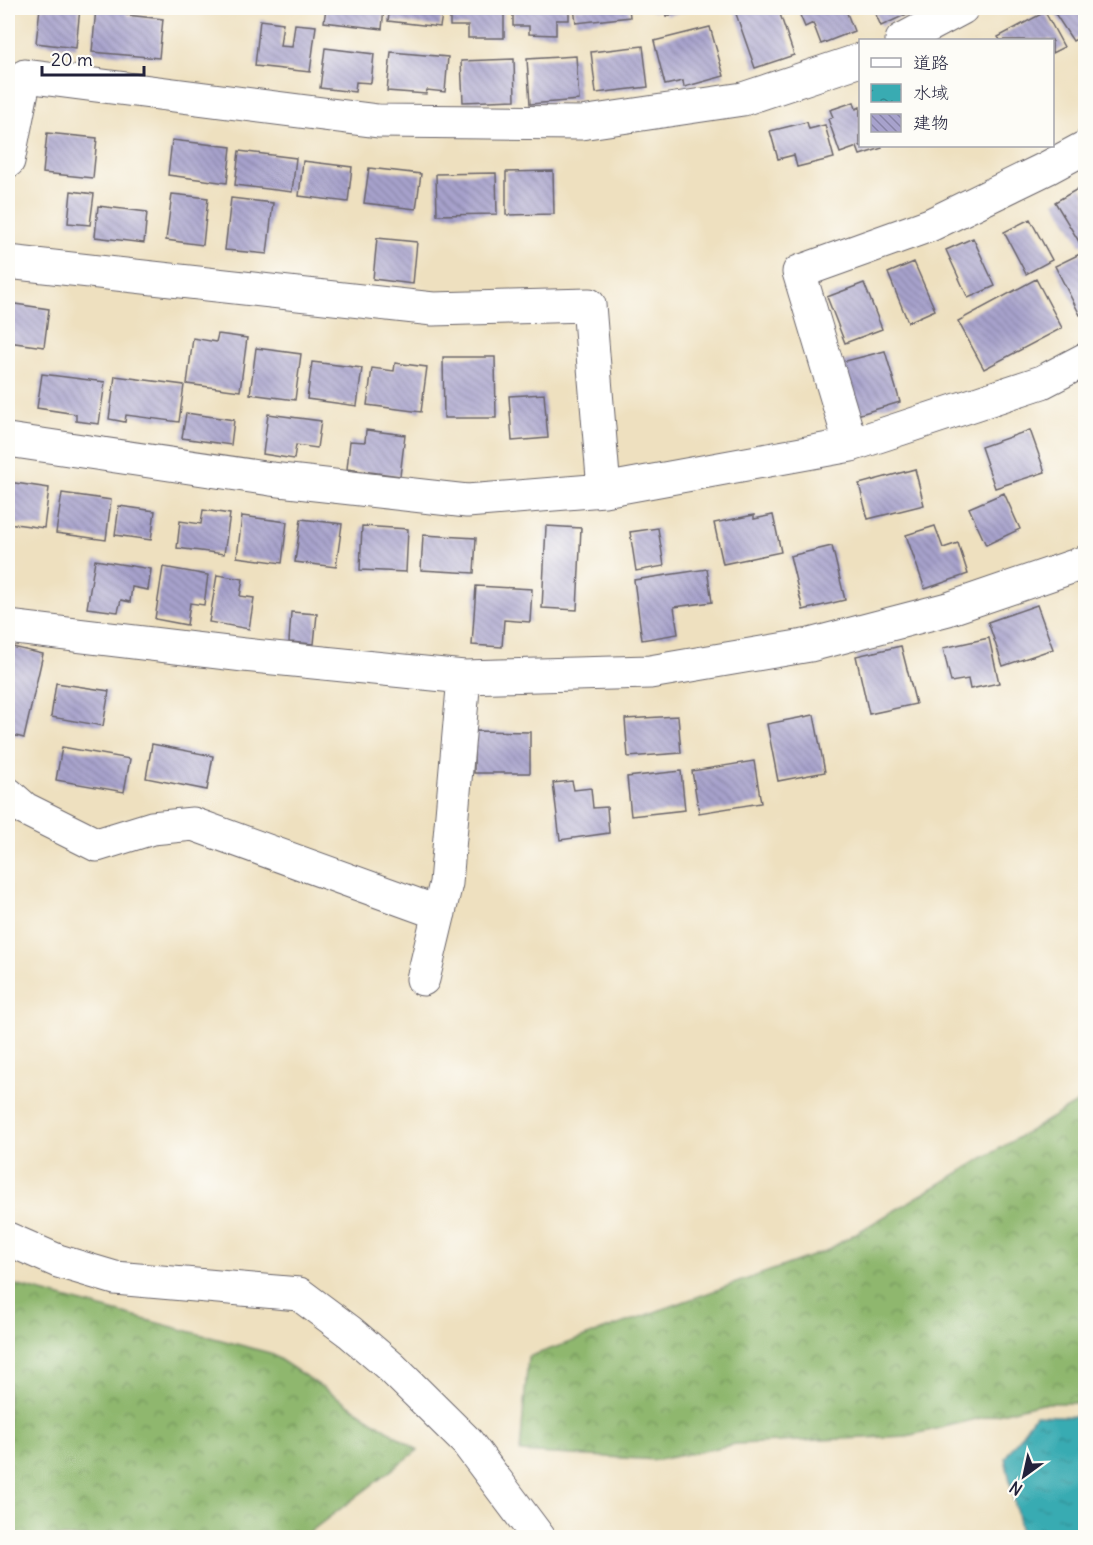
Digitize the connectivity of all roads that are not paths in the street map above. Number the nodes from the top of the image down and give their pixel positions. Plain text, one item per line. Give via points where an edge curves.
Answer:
1 (962, 8) edge
2 (904, 39) edge
3 (859, 61) edge
4 (1086, 147) edge
5 (8, 161) edge
6 (8, 262) edge
7 (1086, 359) edge
8 (8, 440) edge
9 (851, 445) junction
10 (604, 490) junction
11 (1086, 562) edge
12 (8, 627) edge
13 (464, 677) junction
14 (8, 794) edge
15 (439, 913) junction
16 (423, 979) dead end
17 (8, 1239) edge
18 (539, 1538) edge

1 - 2 street
3 - 5 street via 743,99 581,123 378,121 26,76
4 - 9 street via 930,225 799,272
6 - 10 street via 433,309 589,305
7 - 9 street via 1042,381
8 - 10 street via 271,479 467,501
9 - 10 street
11 - 13 street via 948,609 810,645 650,672
12 - 13 street
13 - 15 street via 446,883
14 - 15 street via 25,809 97,845 152,828 193,824
15 - 16 street
17 - 18 street via 58,1261 115,1278 299,1294 391,1367 467,1442

